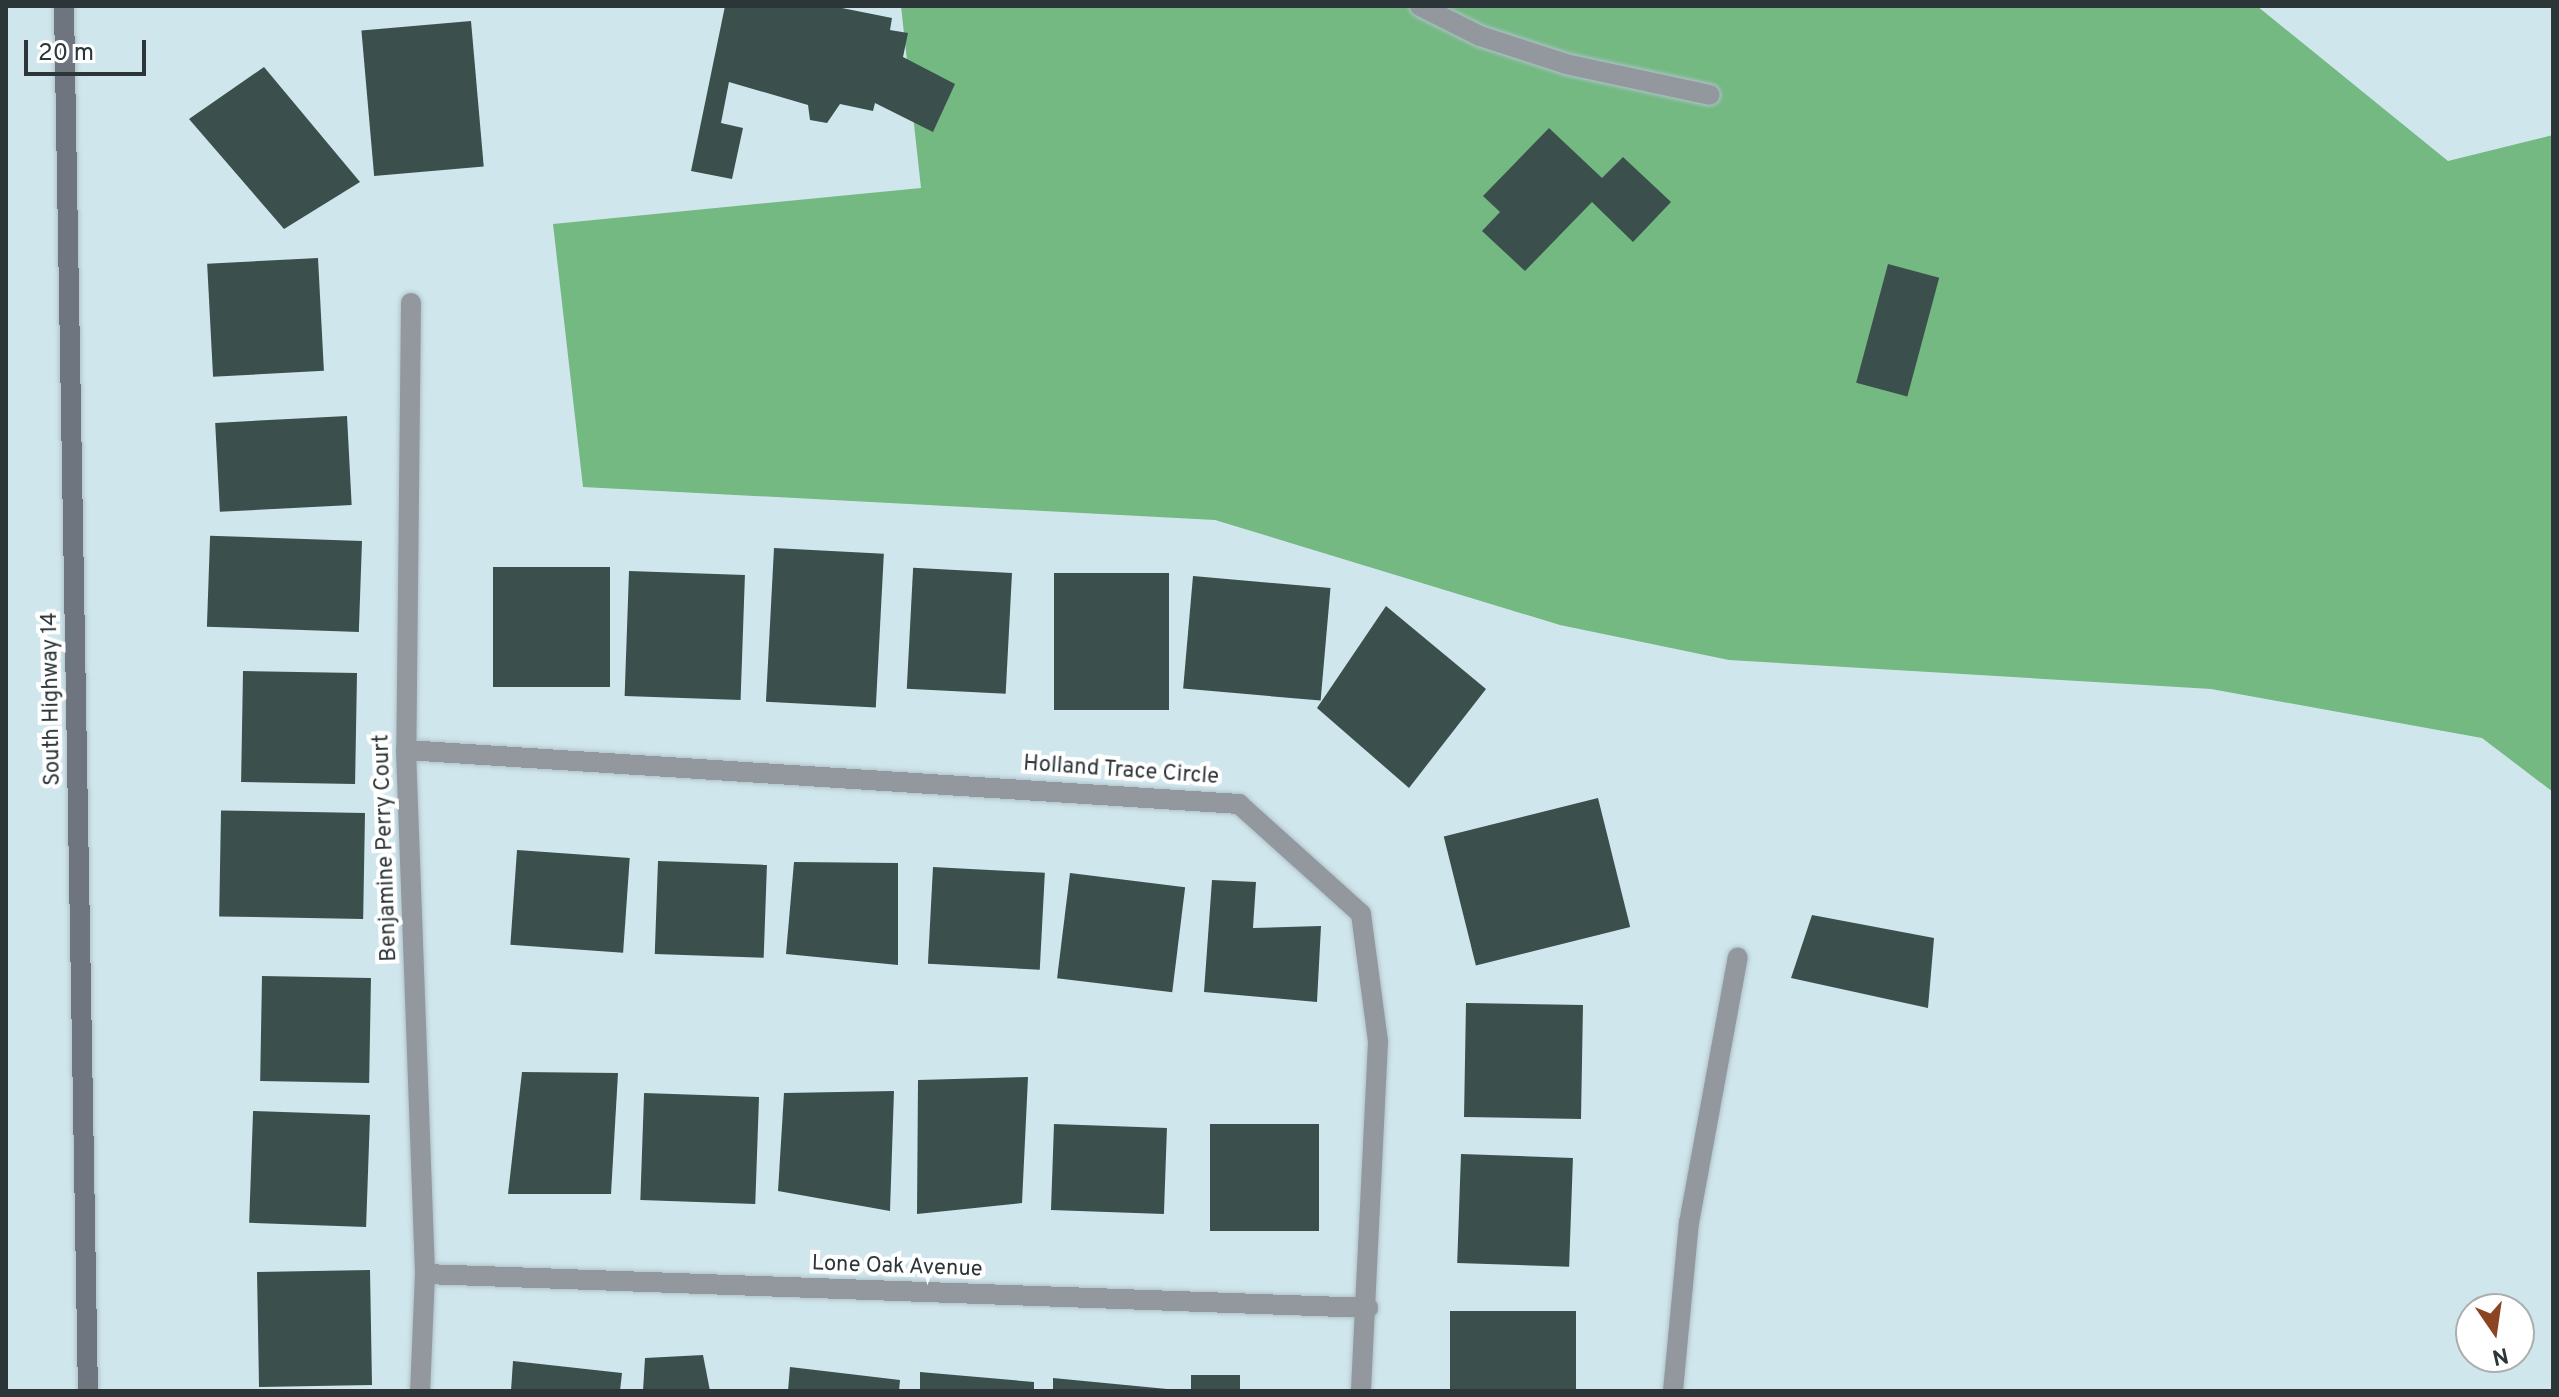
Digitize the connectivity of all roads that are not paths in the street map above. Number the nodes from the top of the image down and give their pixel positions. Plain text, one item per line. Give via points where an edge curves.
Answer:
1 (64, 6) edge
2 (1420, 6) edge
3 (1710, 95) dead end
4 (411, 303) dead end
5 (406, 750) junction
6 (1738, 957) dead end
7 (425, 1274) junction
8 (1368, 1308) junction
9 (88, 1391) edge
10 (420, 1391) edge
11 (1361, 1391) edge
12 (1673, 1391) edge

1 - 9 main road, South Highway 14
2 - 3 street via 1480,36 1566,64
4 - 5 street, Benjamine Perry Court
5 - 7 street, Benjamine Perry Court
5 - 8 street, Holland Trace Circle via 1239,804 1361,914 1378,1042
6 - 12 street via 1689,1223
7 - 8 street, Lone Oak Avenue
7 - 10 street, Benjamine Perry Court
8 - 11 street, Holland Trace Circle

